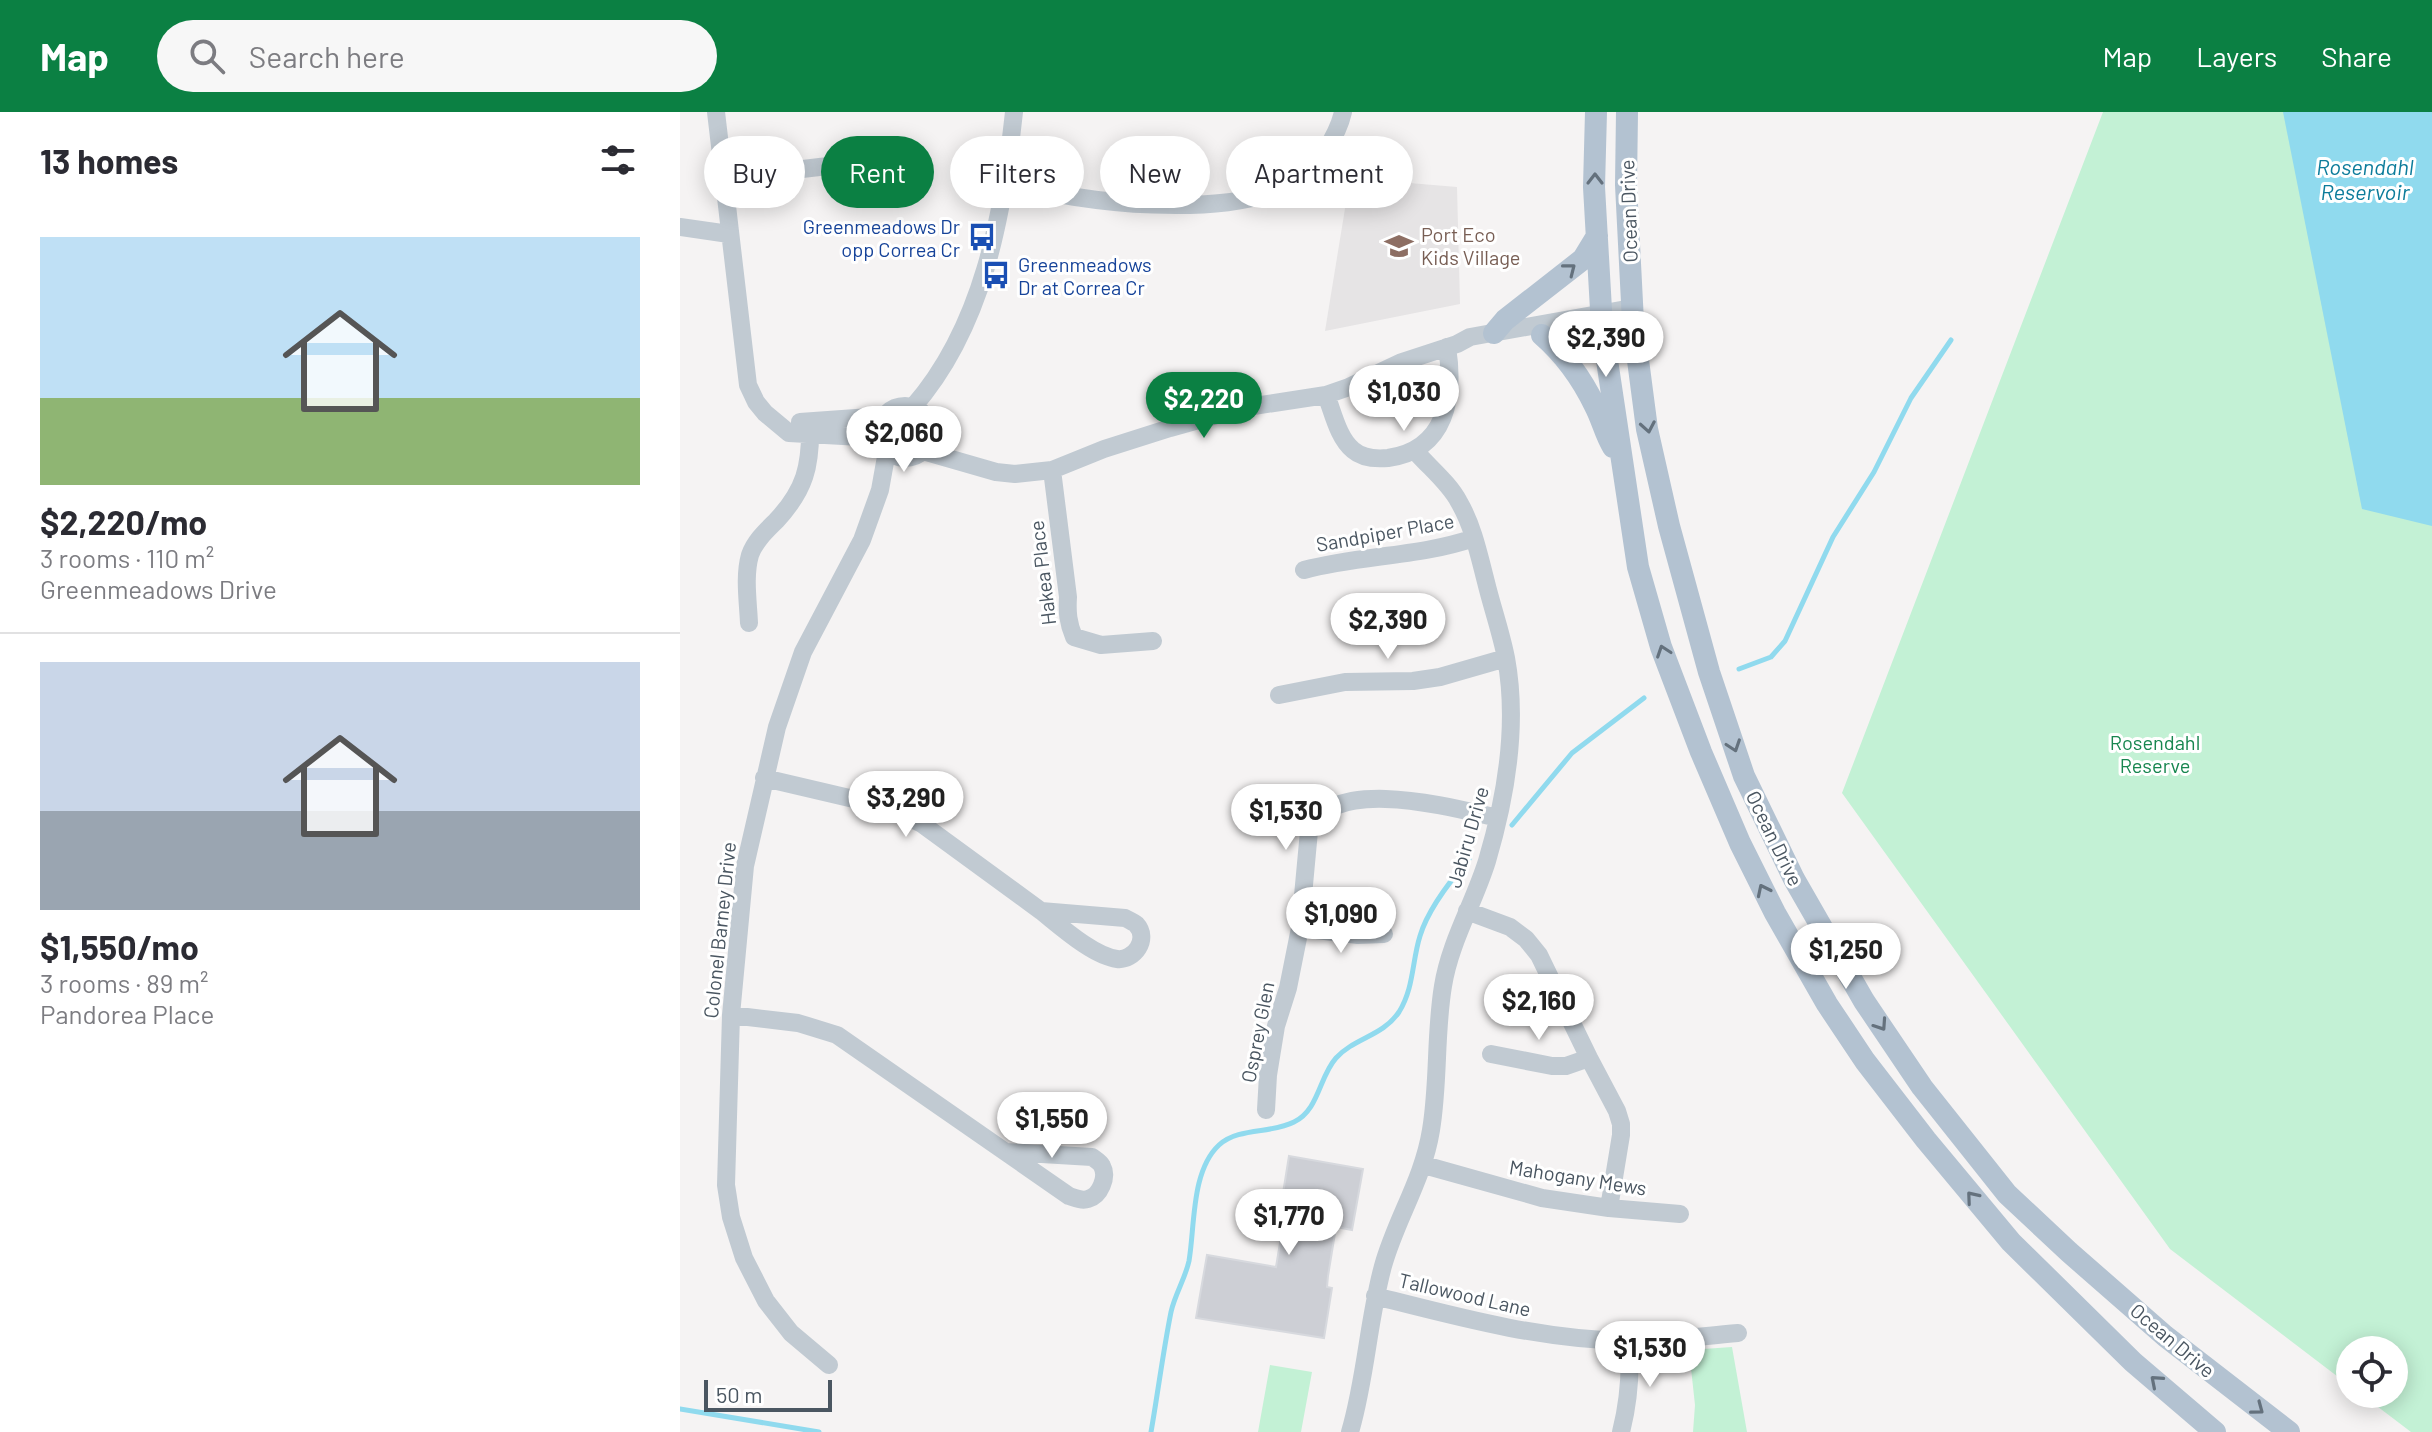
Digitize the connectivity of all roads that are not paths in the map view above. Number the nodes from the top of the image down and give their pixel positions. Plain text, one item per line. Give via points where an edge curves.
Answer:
1 (716, 112) edge
2 (1014, 112) edge
3 (1343, 112) edge
4 (1596, 112) edge
5 (1627, 112) edge
6 (719, 136) edge
7 (1012, 136) edge
8 (1084, 199) edge
9 (727, 208) edge
10 (1000, 208) edge
11 (680, 227) edge
12 (729, 234) junction
13 (1597, 236) junction
14 (1632, 315) junction
15 (1602, 320) junction
16 (1494, 333) junction
17 (1542, 335) junction
18 (1452, 346) junction
19 (1326, 395) junction
20 (919, 410) junction
21 (884, 416) junction
22 (810, 428) junction
23 (927, 444) junction
24 (890, 449) junction
25 (1416, 452) junction
26 (1623, 461) junction
27 (1052, 470) junction
28 (1474, 538) junction
29 (1304, 570) dead end
30 (749, 623) dead end
31 (1153, 641) dead end
32 (1506, 658) junction
33 (1279, 695) dead end
34 (764, 778) junction
35 (1498, 818) junction
36 (1041, 911) junction
37 (1467, 911) junction
38 (1300, 928) junction
39 (1384, 934) dead end
40 (731, 1015) junction
41 (1491, 1054) dead end
42 (1589, 1058) junction
43 (1266, 1110) dead end
44 (1006, 1152) junction
45 (1424, 1165) junction
46 (1609, 1208) junction
47 (1680, 1214) dead end
48 (1375, 1296) junction
49 (1738, 1333) dead end
50 (1629, 1341) junction
51 (829, 1365) dead end
52 (1355, 1431) edge
53 (1621, 1432) edge
54 (2215, 1432) edge
55 (2289, 1432) edge

1 - 6 street
2 - 7 street
3 - 8 street via 1319,159 1299,181 1269,193 1167,205
13 -> 4 main road, Ocean Drive
5 - 14 main road, Ocean Drive
9 - 12 street
10 - 20 street via 979,290
11 - 12 street
12 - 22 street via 748,385 765,413 789,433
13 - 15 main road, Ocean Drive
16 -> 13 main road via 1583,259
14 - 15 street
14 -> 55 main road, Ocean Drive via 1647,429 1669,526 1744,776 1794,879 1864,1001 1922,1087 2007,1194 2165,1336
15 - 16 street
15 - 17 street
15 - 26 main road, Ocean Drive
16 - 18 street
17 - 18 street
17 - 26 main road via 1577,374
18 - 19 street
18 - 25 street via 1447,411
19 - 25 street via 1342,437 1358,455 1380,459
19 - 27 street via 1241,408
20 - 21 street via 897,407
20 - 23 street via 930,424
21 - 22 street
21 - 24 street via 879,429
22 - 24 street via 859,435
22 - 30 street via 805,479 797,496 751,553
23 - 24 street via 914,457
23 - 27 street via 972,466 1015,474
24 - 34 street, Colonel Barney Drive via 862,540 803,652
25 - 28 street, Jabiru Drive via 1457,498
54 -> 26 main road, Ocean Drive via 2133,1362 2011,1242 1926,1140 1827,1004 1740,843 1661,647 1638,567
27 - 31 street, Hakea Place via 1074,637 1101,645
28 - 29 street, Sandpiper Place via 1411,554 1337,561
28 - 32 street, Jabiru Drive
32 - 33 street via 1440,677 1345,682
32 - 35 street, Jabiru Drive via 1509,730
34 - 36 street via 895,811 922,824
34 - 40 street, Colonel Barney Drive via 745,866
35 - 37 street, Jabiru Drive
35 - 38 street, Osprey Glen via 1384,799 1320,813 1309,831
36 - 36 street via 1125,918 1141,931 1141,944 1134,955 1108,957
37 - 42 street via 1526,939 1539,955
37 - 45 street, Jabiru Drive via 1443,983
38 - 39 street
38 - 43 street, Osprey Glen via 1276,1026
40 - 44 street via 798,1023 837,1035
40 - 51 street, Colonel Barney Drive via 726,1161 731,1217 766,1301 791,1333
41 - 42 street via 1552,1066
42 - 46 street via 1621,1124
44 - 44 street via 1092,1157 1104,1178 1093,1197 1069,1196
45 - 46 street, Mahogany Mews via 1542,1198
45 - 48 street, Jabiru Drive
46 - 47 street, Mahogany Mews
48 - 50 street, Tallowood Lane via 1513,1329
48 - 52 street, Jabiru Drive
49 - 50 street, Tallowood Lane
50 - 53 street via 1631,1375

